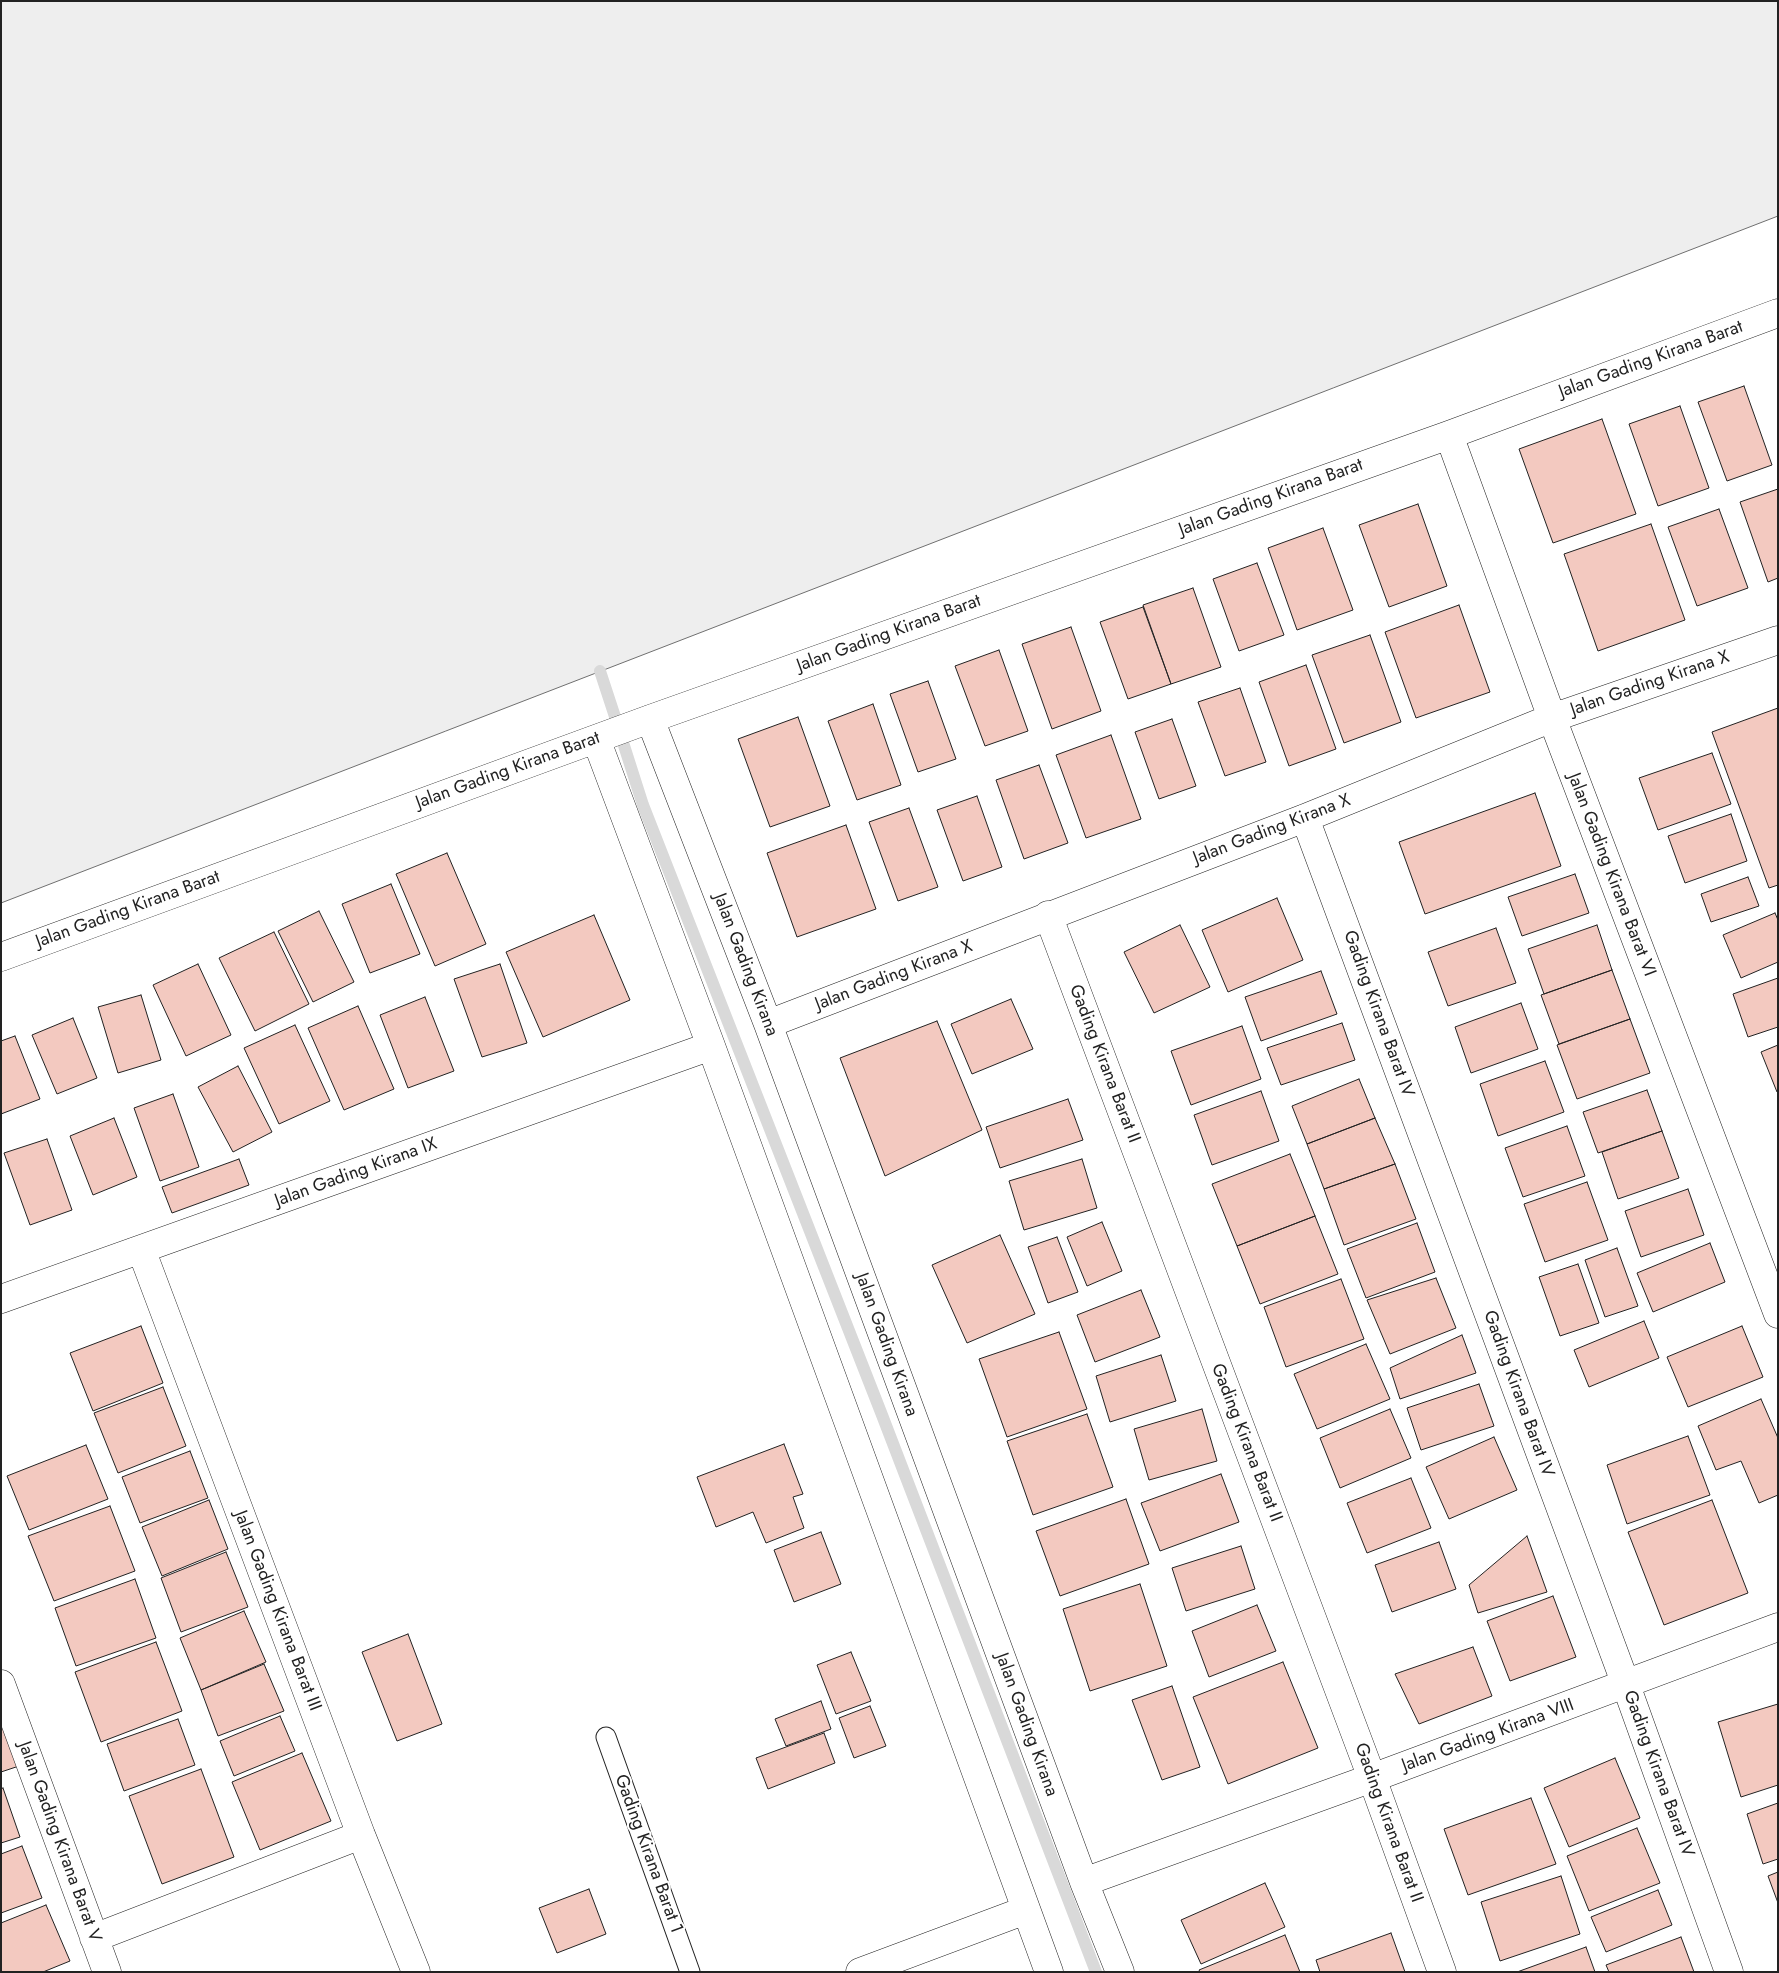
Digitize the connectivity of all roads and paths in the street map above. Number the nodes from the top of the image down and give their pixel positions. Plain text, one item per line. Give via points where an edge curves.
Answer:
1 (1778, 313) edge
2 (1448, 435) junction
3 (1778, 640) edge
4 (1552, 718) junction
5 (650, 719) junction
6 (596, 739) junction
7 (1305, 818) junction
8 (1048, 915) junction
9 (1, 957) edge
10 (768, 1024) junction
11 (711, 1046) junction
12 (141, 1249) junction
13 (1, 1300) edge
14 (1778, 1314) edge
15 (1778, 1627) edge
16 (1, 1684) edge
17 (1626, 1685) junction
18 (606, 1737) dead end
19 (1372, 1778) junction
20 (361, 1835) junction
21 (1084, 1882) junction
22 (1026, 1910) junction
23 (94, 1938) junction
24 (107, 1972) edge
25 (416, 1972) edge
26 (690, 1972) edge
27 (860, 1972) edge
28 (1048, 1972) edge
29 (1120, 1972) edge
30 (1442, 1972) edge
31 (1729, 1972) edge

1 - 2 street, Jalan Gading Kirana Barat
2 - 4 street, Jalan Gading Kirana Barat VI
2 - 5 street, Jalan Gading Kirana Barat
3 - 4 street, Jalan Gading Kirana X
4 - 7 street, Jalan Gading Kirana X
4 - 14 street, Jalan Gading Kirana Barat VI
5 - 6 street, Jalan Gading Kirana Barat
5 - 10 street, Jalan Gading Kirana
6 - 9 street, Jalan Gading Kirana Barat
6 - 11 street
7 - 8 street, Jalan Gading Kirana X
7 - 17 street, Gading Kirana Barat IV
8 - 10 street, Jalan Gading Kirana X
8 - 19 street, Gading Kirana Barat II
10 - 21 street, Jalan Gading Kirana
11 - 12 street, Jalan Gading Kirana IX
11 - 22 street
12 - 13 street, Jalan Gading Kirana IX
12 - 20 street, Jalan Gading Kirana Barat III
15 - 17 street, Jalan Gading Kirana VIII
16 - 23 street, Jalan Gading Kirana Barat V
17 - 19 street, Jalan Gading Kirana VIII
17 - 31 street, Gading Kirana Barat IV
18 - 26 lane, Gading Kirana Barat 1
19 - 21 street, Jalan Gading Kirana VIII
19 - 30 street, Gading Kirana Barat II
20 - 23 street
20 - 25 street, Jalan Gading Kirana Barat III
21 - 29 street, Jalan Gading Kirana
22 - 27 street
22 - 28 street
23 - 24 street, Jalan Gading Kirana Barat V

